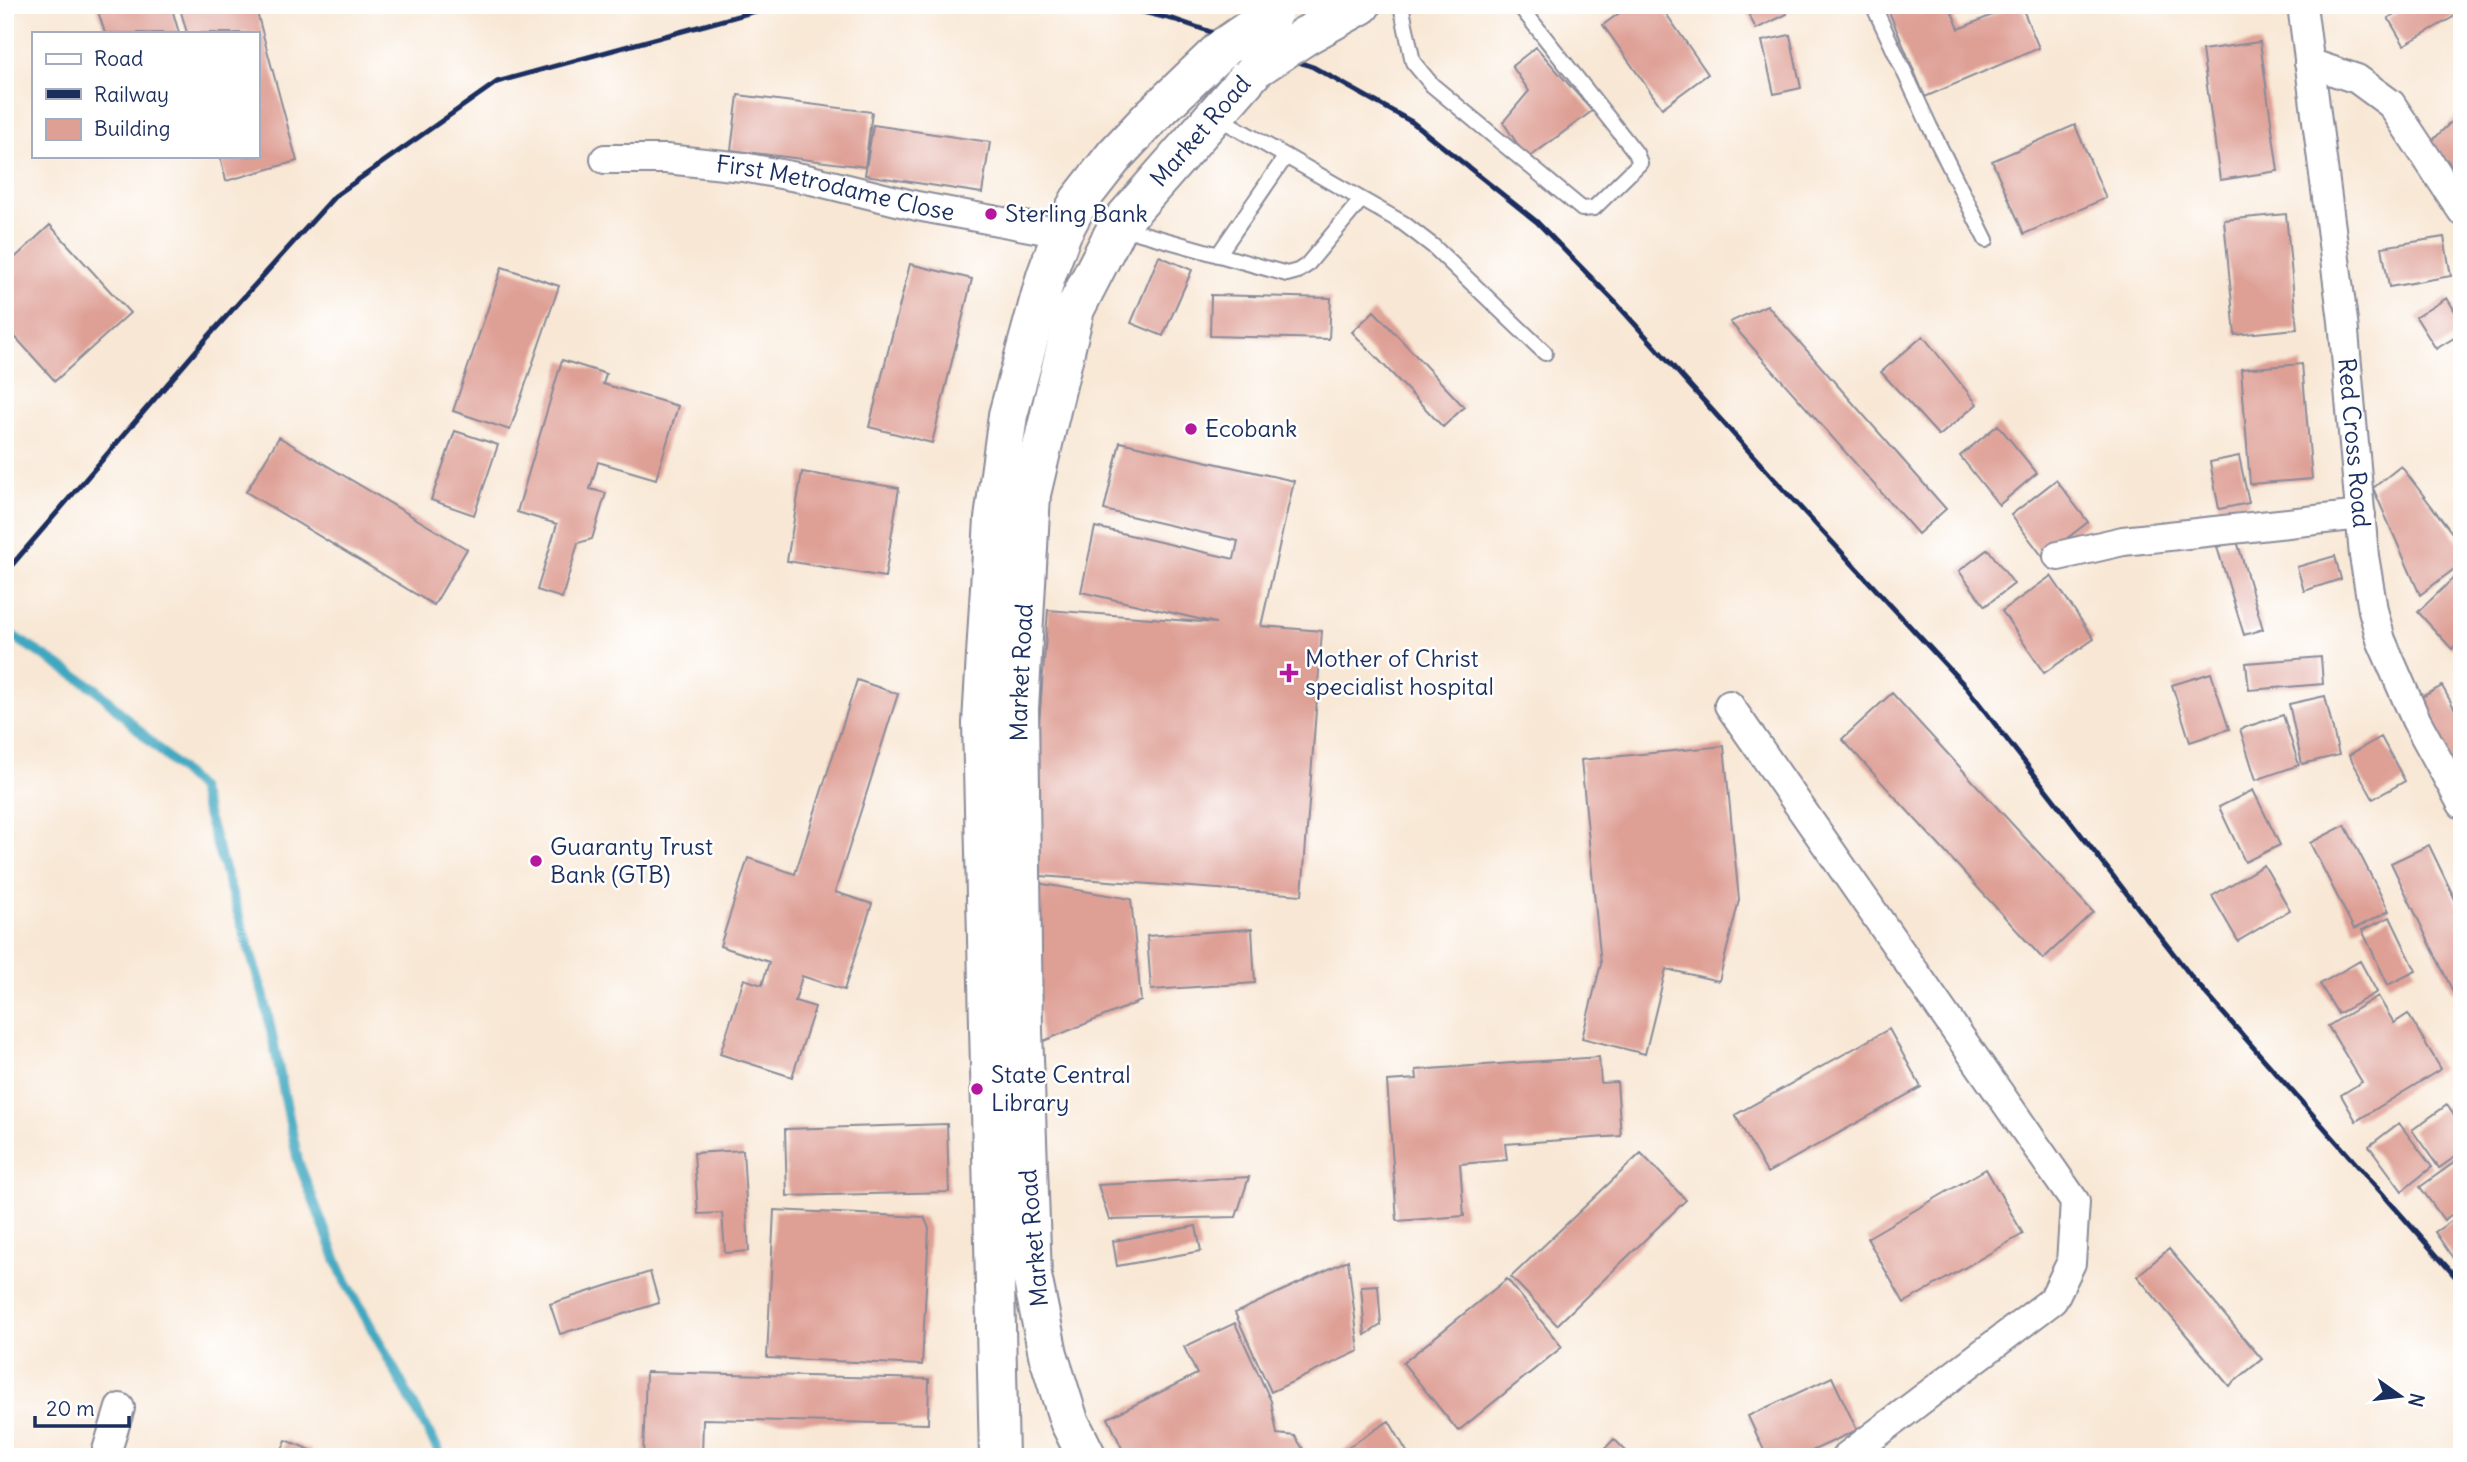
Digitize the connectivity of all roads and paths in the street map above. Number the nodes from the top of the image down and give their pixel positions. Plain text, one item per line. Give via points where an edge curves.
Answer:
1 (1361, 5) edge
2 (1401, 5) edge
3 (1519, 5) edge
4 (1872, 5) edge
5 (2302, 5) edge
6 (1288, 19) edge
7 (2309, 63) junction
8 (1213, 115) junction
9 (1286, 156) junction
10 (605, 159) dead end
11 (1361, 200) junction
12 (2462, 211) edge
13 (1117, 227) junction
14 (1062, 233) junction
15 (1986, 240) dead end
16 (1218, 255) junction
17 (1545, 353) dead end
18 (2361, 515) junction
19 (2059, 556) dead end
20 (1729, 705) dead end
21 (2462, 804) edge
22 (120, 1408) dead end
23 (104, 1457) edge
24 (999, 1457) edge
25 (1087, 1457) edge
26 (1846, 1457) edge

1 - 6 main road, Market Road
2 - 3 lane via 1413,62 1432,85 1582,209 1594,208 1640,163
4 - 15 lane
5 - 7 street, Red Cross Road
6 - 8 main road, Market Road, bridge via 1256,68
6 - 14 main road, Market Road, bridge via 1224,47 1115,155 1079,201
7 - 12 street via 2357,79 2390,104
7 - 18 street, Red Cross Road via 2343,321
8 - 9 lane
8 - 13 main road, Market Road
9 - 11 lane
9 - 16 lane
10 - 14 street, First Metrodame Close via 666,159 743,167
11 - 16 lane via 1298,271 1287,274
11 - 17 lane via 1433,246
13 - 16 lane
13 - 25 main road, Market Road via 1075,309 1031,494 1019,709 1032,1276 1048,1354 1069,1421
14 - 24 main road, Market Road via 1008,415 994,519 982,723
18 - 19 street via 2123,541
18 - 21 street, Red Cross Road via 2381,640 2416,720
20 - 26 street via 2075,1202 2071,1263 2053,1300
22 - 23 street

